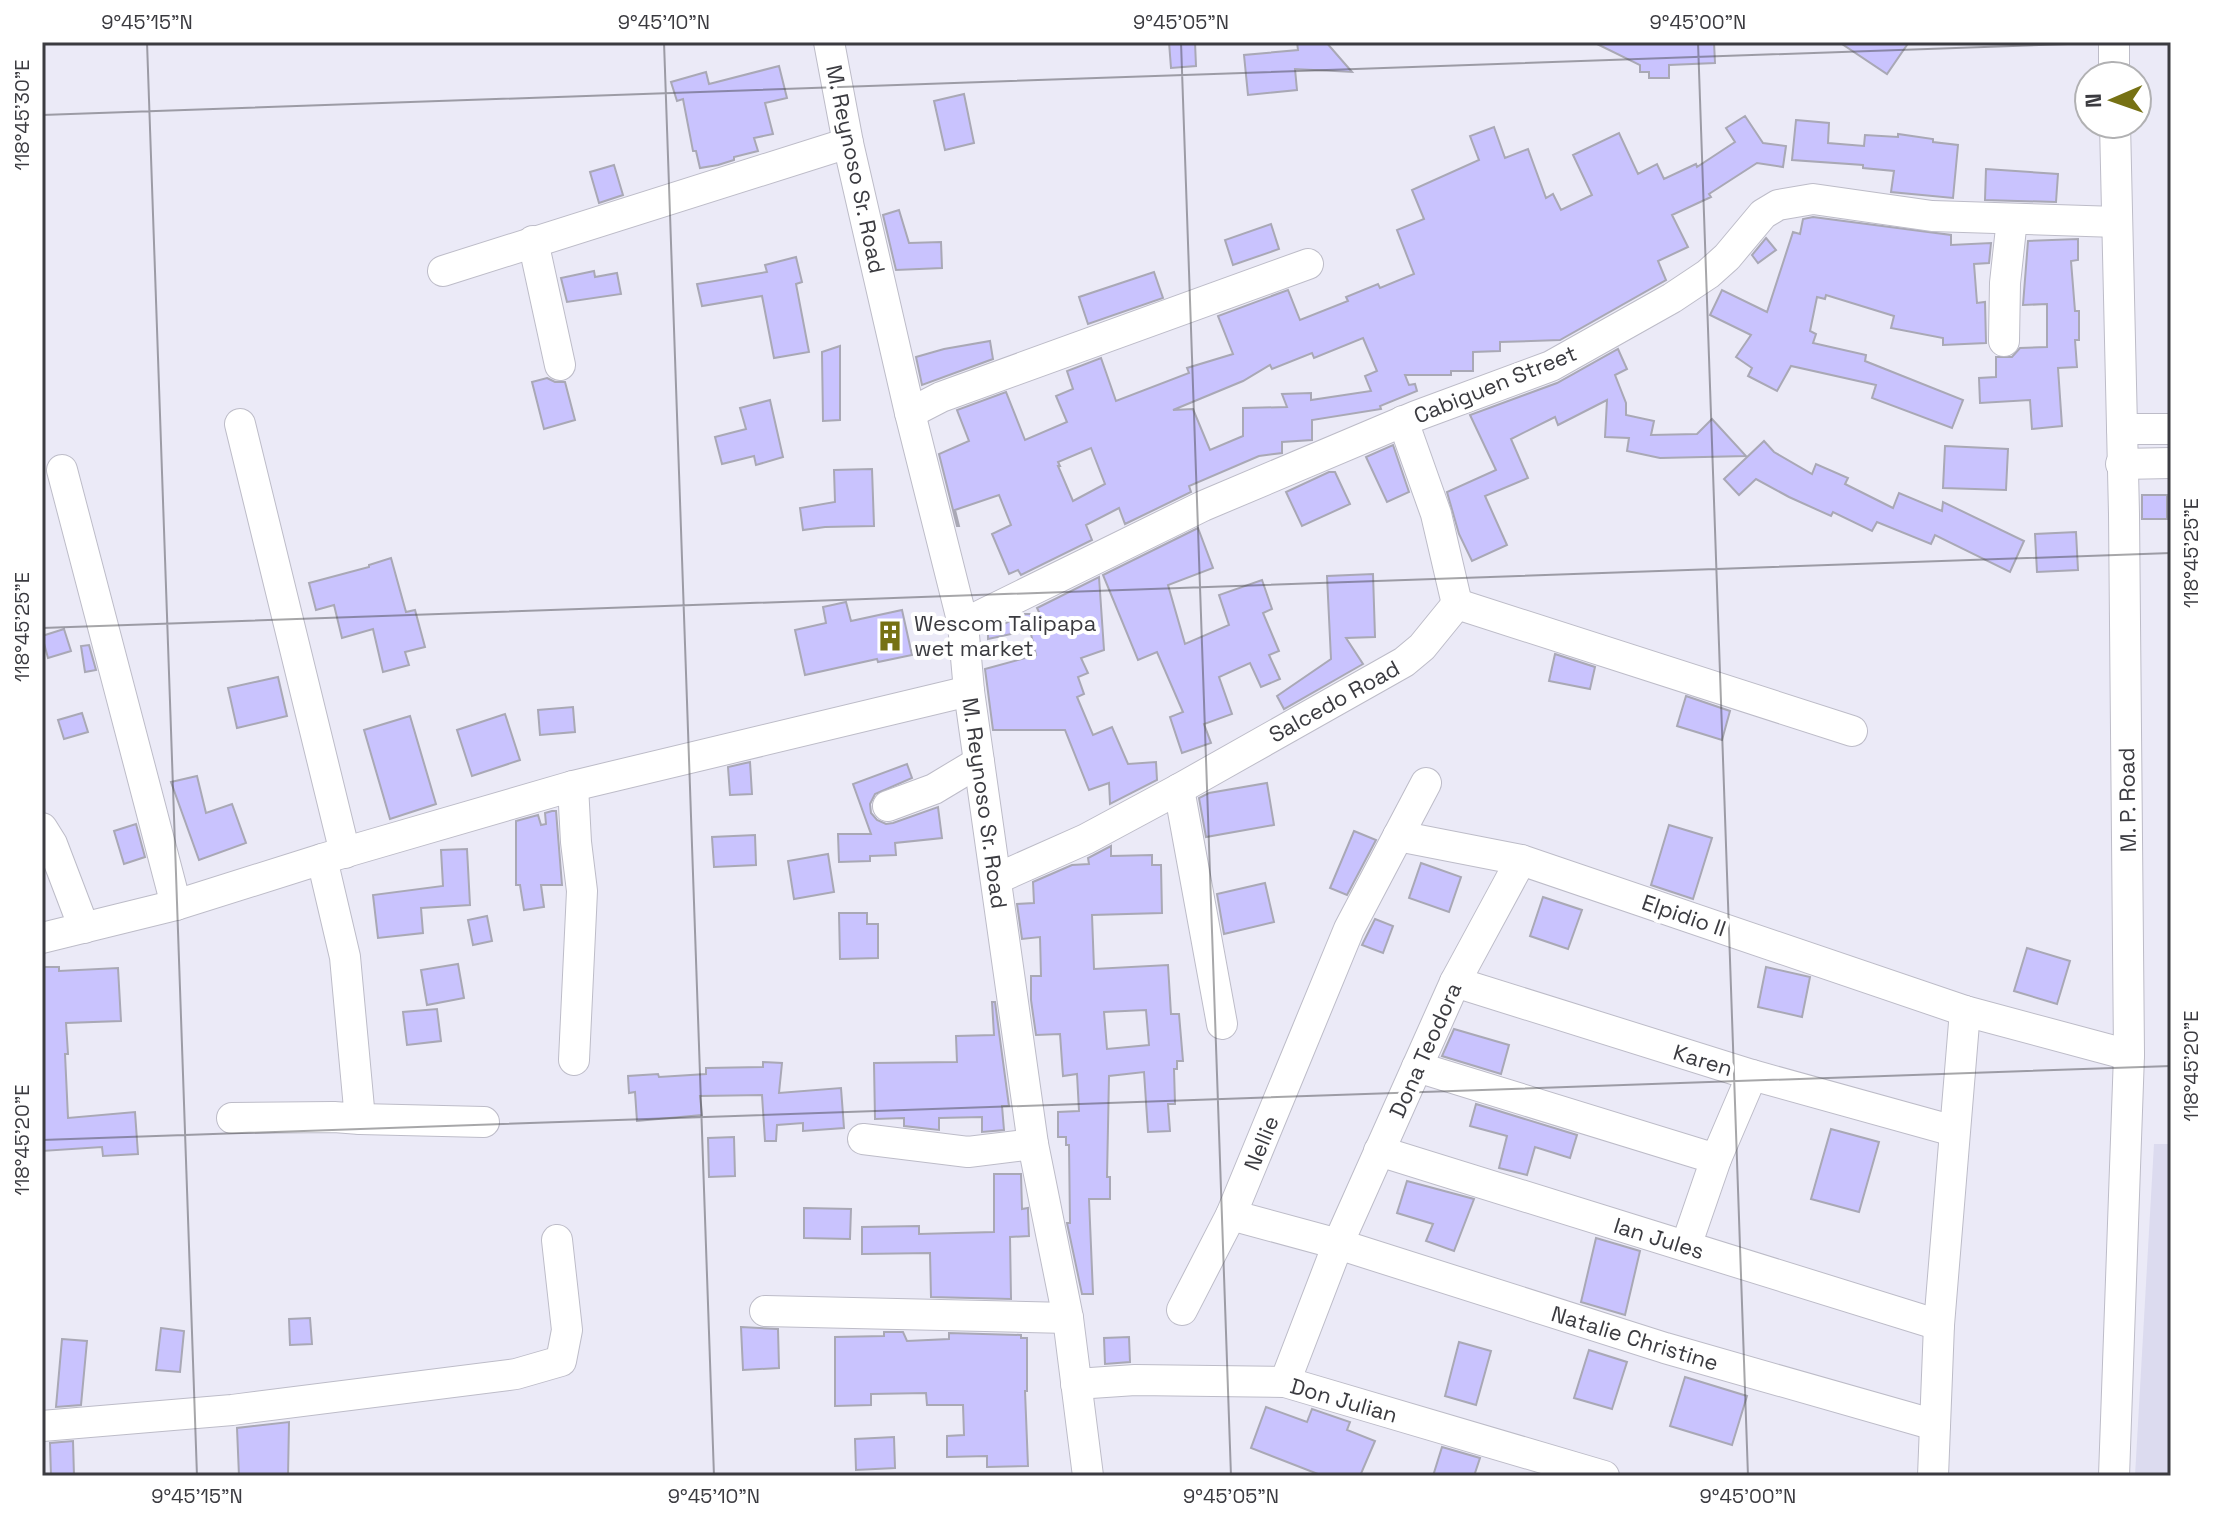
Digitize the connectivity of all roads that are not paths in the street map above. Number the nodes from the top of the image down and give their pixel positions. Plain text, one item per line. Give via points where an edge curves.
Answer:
1 (829, 42) edge
2 (2115, 140) edge
3 (848, 143) junction
4 (2012, 219) junction
5 (2117, 222) junction
6 (533, 241) junction
7 (1308, 264) dead end
8 (443, 271) dead end
9 (2004, 341) dead end
10 (560, 365) dead end
11 (910, 413) junction
12 (1403, 421) junction
13 (240, 424) dead end
14 (2122, 429) junction
15 (2171, 429) edge
16 (2171, 463) edge
17 (2121, 464) junction
18 (62, 470) dead end
19 (1457, 604) junction
20 (963, 624) junction
21 (969, 691) junction
22 (1852, 731) dead end
23 (979, 762) junction
24 (1426, 783) dead end
25 (573, 786) junction
26 (1179, 789) junction
27 (888, 806) dead end
28 (42, 828) edge
29 (1398, 836) junction
30 (334, 856) junction
31 (1521, 860) junction
32 (996, 879) junction
33 (176, 905) junction
34 (84, 928) junction
35 (42, 938) edge
36 (1455, 982) junction
37 (1965, 1011) junction
38 (1222, 1024) dead end
39 (2129, 1055) junction
40 (574, 1060) dead end
41 (1417, 1067) junction
42 (1752, 1075) junction
43 (232, 1118) dead end
44 (360, 1119) junction
45 (484, 1122) dead end
46 (1954, 1131) junction
47 (863, 1139) dead end
48 (1033, 1144) junction
49 (1379, 1151) junction
50 (1716, 1159) junction
51 (1231, 1215) junction
52 (557, 1240) dead end
53 (1338, 1244) junction
54 (1686, 1246) junction
55 (1182, 1310) dead end
56 (765, 1311) dead end
57 (1068, 1318) junction
58 (1939, 1325) junction
59 (1285, 1382) junction
60 (1076, 1384) junction
61 (1935, 1425) junction
62 (42, 1426) edge
63 (1088, 1476) edge
64 (1604, 1476) edge
65 (1933, 1476) edge
66 (2114, 1476) edge

1 - 3 street, M. Reynoso Sr. Road
2 - 5 street, M. P. Road
3 - 6 street
3 - 11 street, M. Reynoso Sr. Road
4 - 5 street, Cabiguen Street
4 - 9 street
4 - 12 street, Cabiguen Street via 1932,216 1813,199 1778,205 1763,214 1708,274 1609,334 1551,366
5 - 14 street, M. P. Road
6 - 8 street
6 - 10 street
7 - 11 street via 941,397
11 - 20 street, M. Reynoso Sr. Road
12 - 19 street via 1436,514
12 - 20 street, Cabiguen Street via 1203,506
13 - 30 street
14 - 15 street
14 - 17 street, M. P. Road
16 - 17 street
17 - 39 street, M. P. Road
18 - 33 street
19 - 22 street
19 - 26 street, Salcedo Road via 1404,662
20 - 21 street, M. Reynoso Sr. Road
21 - 23 street, M. Reynoso Sr. Road
21 - 25 street
23 - 27 street via 934,789
23 - 32 street, M. Reynoso Sr. Road
24 - 29 street, Nellie
25 - 30 street
25 - 40 street via 582,891
26 - 32 street, Salcedo Road
26 - 38 street
28 - 34 street
29 - 31 street, Elpidio II
29 - 51 street, Nellie via 1349,929
30 - 33 street
30 - 44 street
31 - 36 street, Dona Teodora
31 - 37 street, Elpidio II
32 - 48 street, M. Reynoso Sr. Road
33 - 34 street
34 - 35 street
36 - 41 street, Dona Teodora
36 - 42 street, Karen
37 - 39 street, Elpidio II
37 - 46 street
39 - 66 street, M. P. Road
41 - 49 street, Dona Teodora
41 - 50 street
42 - 46 street, Karen
42 - 50 street
43 - 44 street
44 - 45 street
46 - 58 street
47 - 48 street via 968,1152
48 - 57 street, M. Reynoso Sr. Road
49 - 53 street, Dona Teodora
49 - 54 street, Ian Jules
50 - 54 street
51 - 53 street
51 - 55 street, Nellie
52 - 62 street via 567,1330 561,1361 516,1374 232,1410
53 - 59 street
53 - 61 street, Natalie Christine via 1665,1348
54 - 58 street, Ian Jules
56 - 57 street
57 - 60 street, M. Reynoso Sr. Road
58 - 61 street
59 - 60 street, Don Julian
59 - 64 street, Don Julian
60 - 63 street, M. Reynoso Sr. Road
61 - 65 street

